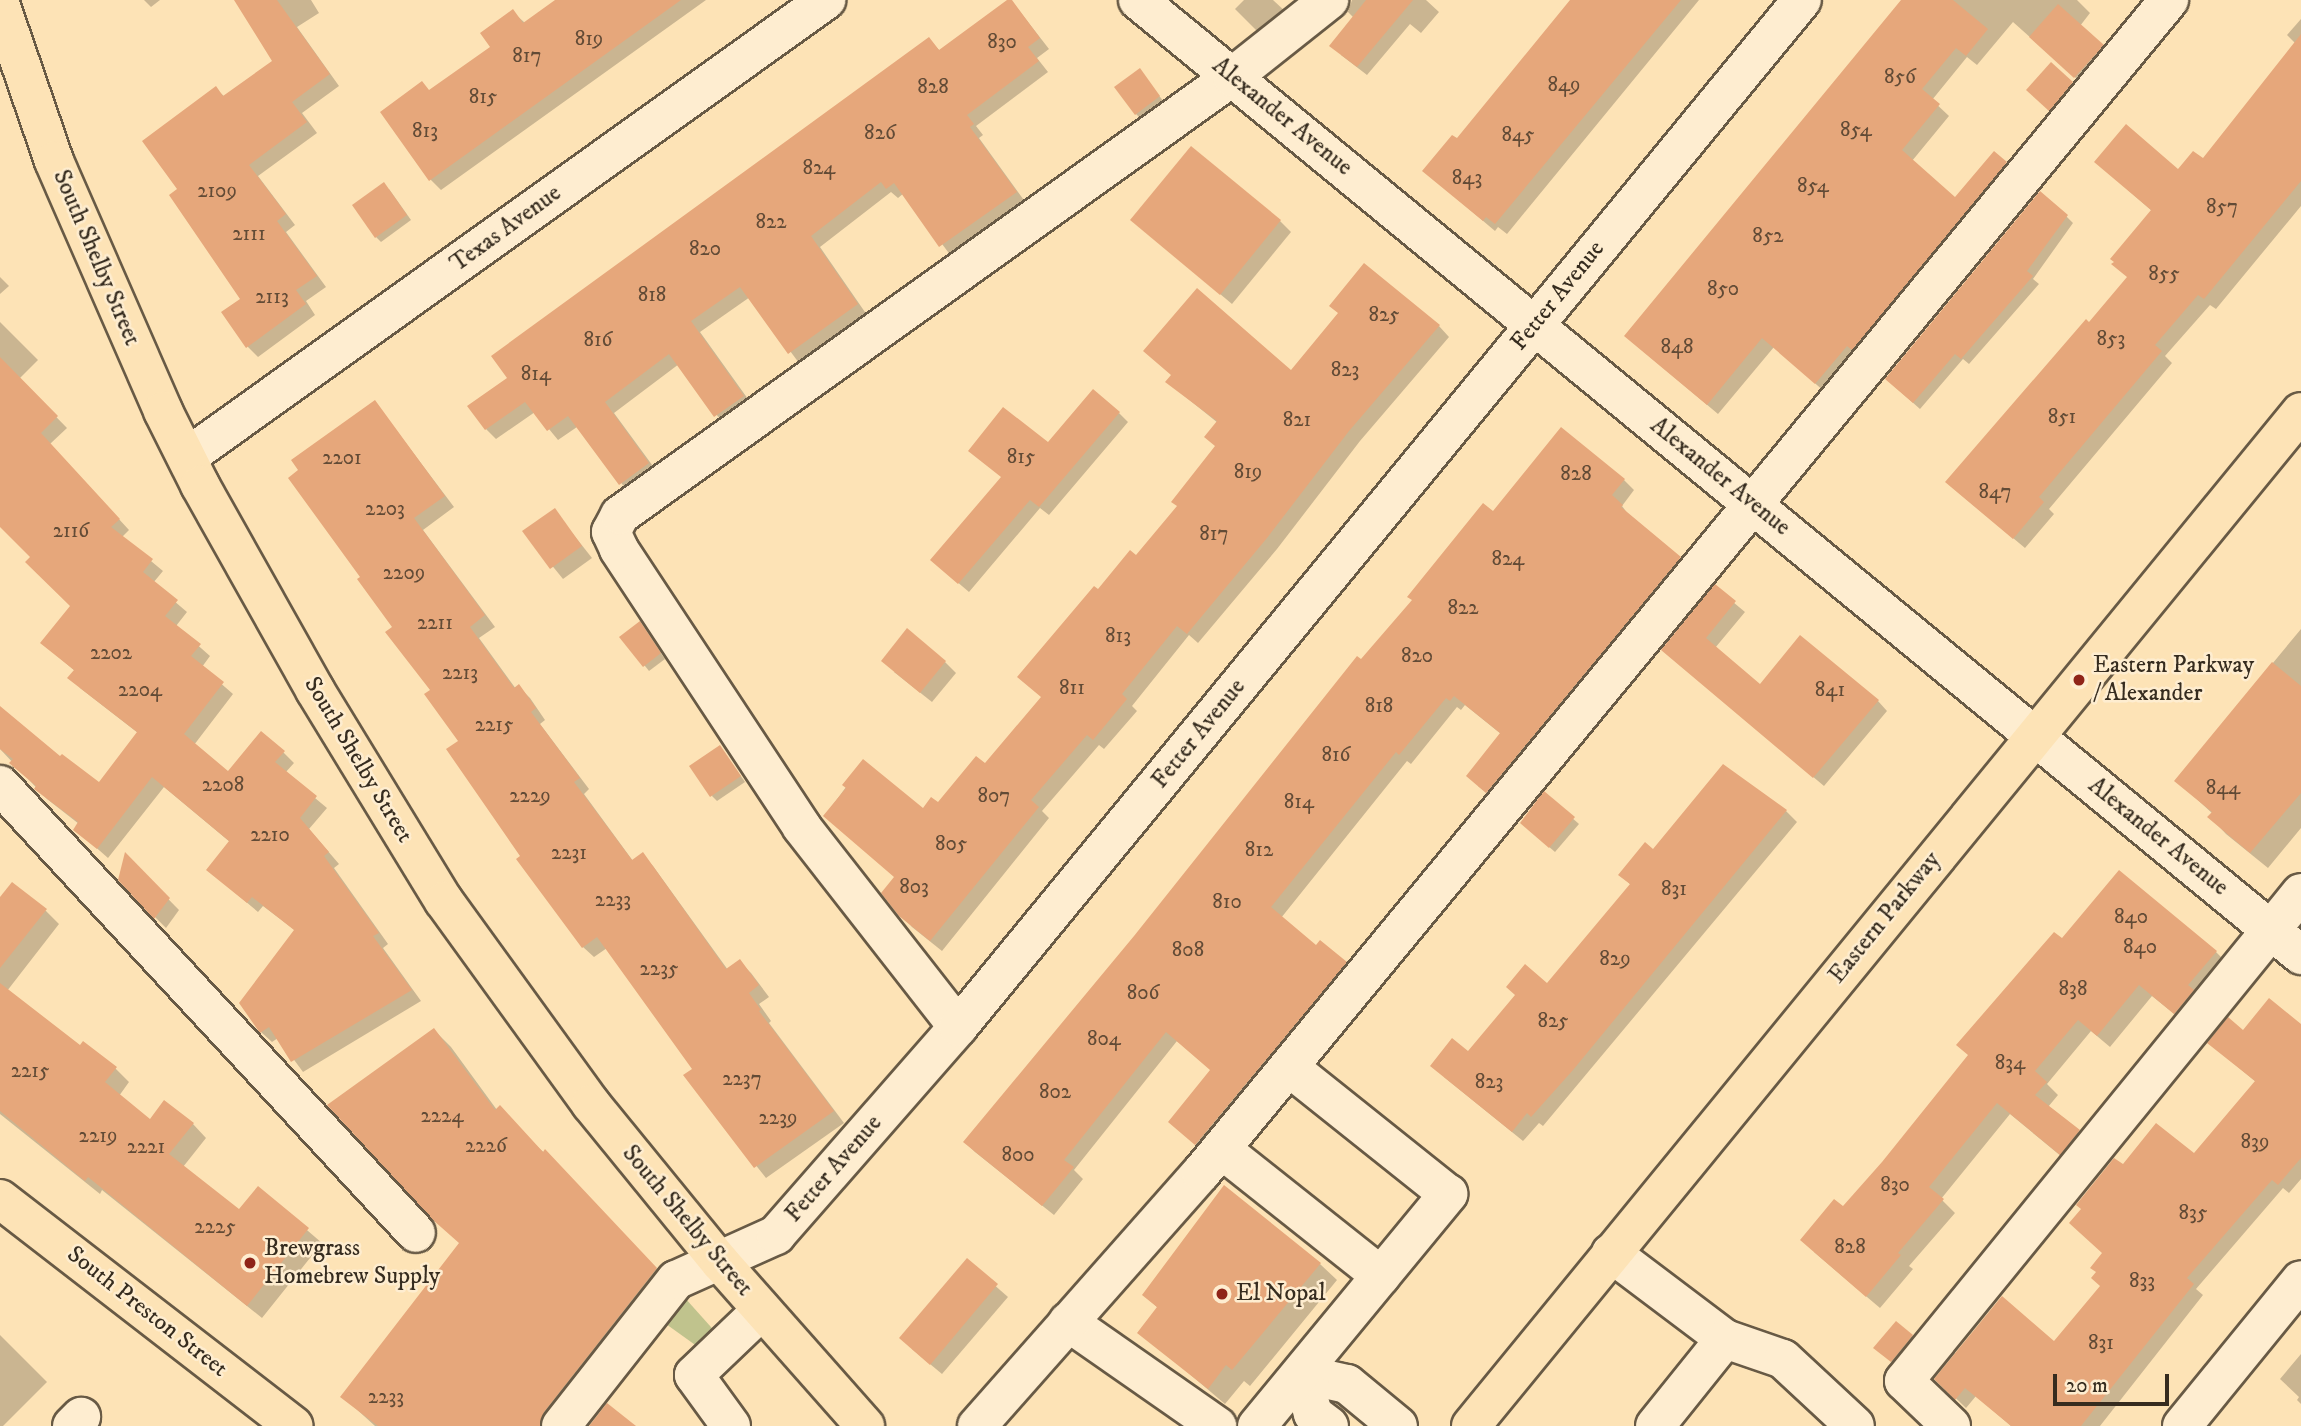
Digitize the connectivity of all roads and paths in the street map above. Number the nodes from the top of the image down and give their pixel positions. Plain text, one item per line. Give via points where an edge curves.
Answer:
1 (826, 0) edge
2 (1138, 0) edge
3 (1329, 0) edge
4 (1802, 0) edge
5 (2169, 0) edge
6 (0, 4) edge
7 (1231, 76) junction
8 (1535, 325) junction
9 (2301, 412) edge
10 (187, 457) junction
11 (1755, 505) junction
12 (2034, 734) junction
13 (0, 785) edge
14 (2301, 893) edge
15 (2271, 929) junction
16 (2301, 955) edge
17 (958, 1027) junction
18 (1289, 1067) junction
19 (1221, 1149) junction
20 (0, 1199) edge
21 (416, 1233) dead end
22 (1611, 1253) junction
23 (720, 1262) junction
24 (1381, 1276) junction
25 (2301, 1280) edge
26 (762, 1310) junction
27 (1068, 1322) junction
28 (1725, 1339) junction
29 (1302, 1374) junction
30 (2199, 1420) edge
31 (856, 1423) edge
32 (294, 1426) edge
33 (561, 1426) edge
34 (732, 1426) edge
35 (976, 1426) edge
36 (1217, 1426) edge
37 (1257, 1426) edge
38 (1329, 1426) edge
39 (1398, 1426) edge
40 (1471, 1426) edge
41 (1655, 1426) edge
42 (1855, 1426) edge
43 (1951, 1426) edge

1 - 10 street, Texas Avenue
2 - 7 street, Alexander Avenue
3 - 7 street
4 - 8 street, Fetter Avenue
5 - 11 street
6 - 10 main road, South Shelby Street via 54,161
7 - 8 street, Alexander Avenue
7 - 17 street via 620,515 611,532 802,827
8 - 11 street, Alexander Avenue
8 - 17 street, Fetter Avenue
9 - 12 main road, Eastern Parkway
10 - 23 main road, South Shelby Street via 315,690 444,901 591,1104
11 - 12 street, Alexander Avenue
11 - 18 street
12 - 15 street, Alexander Avenue
12 - 22 main road, Eastern Parkway
13 - 21 street
14 - 15 street
15 - 16 street, Alexander Avenue
15 - 43 street via 1904,1381
17 - 23 street, Fetter Avenue via 776,1235
18 - 19 street
18 - 24 street via 1448,1194
19 - 24 street
19 - 27 street
20 - 32 main road, South Preston Street
22 - 28 street
22 - 40 main road, Eastern Parkway
23 - 26 main road, South Shelby Street
23 - 33 street, Fetter Avenue via 676,1280
24 - 29 street
25 - 30 street
26 - 31 main road, South Shelby Street
26 - 34 street via 694,1375
27 - 35 street
27 - 36 street
28 - 41 street
28 - 42 street via 1783,1359
29 - 37 street
29 - 38 street via 1313,1414
29 - 39 street via 1347,1384

